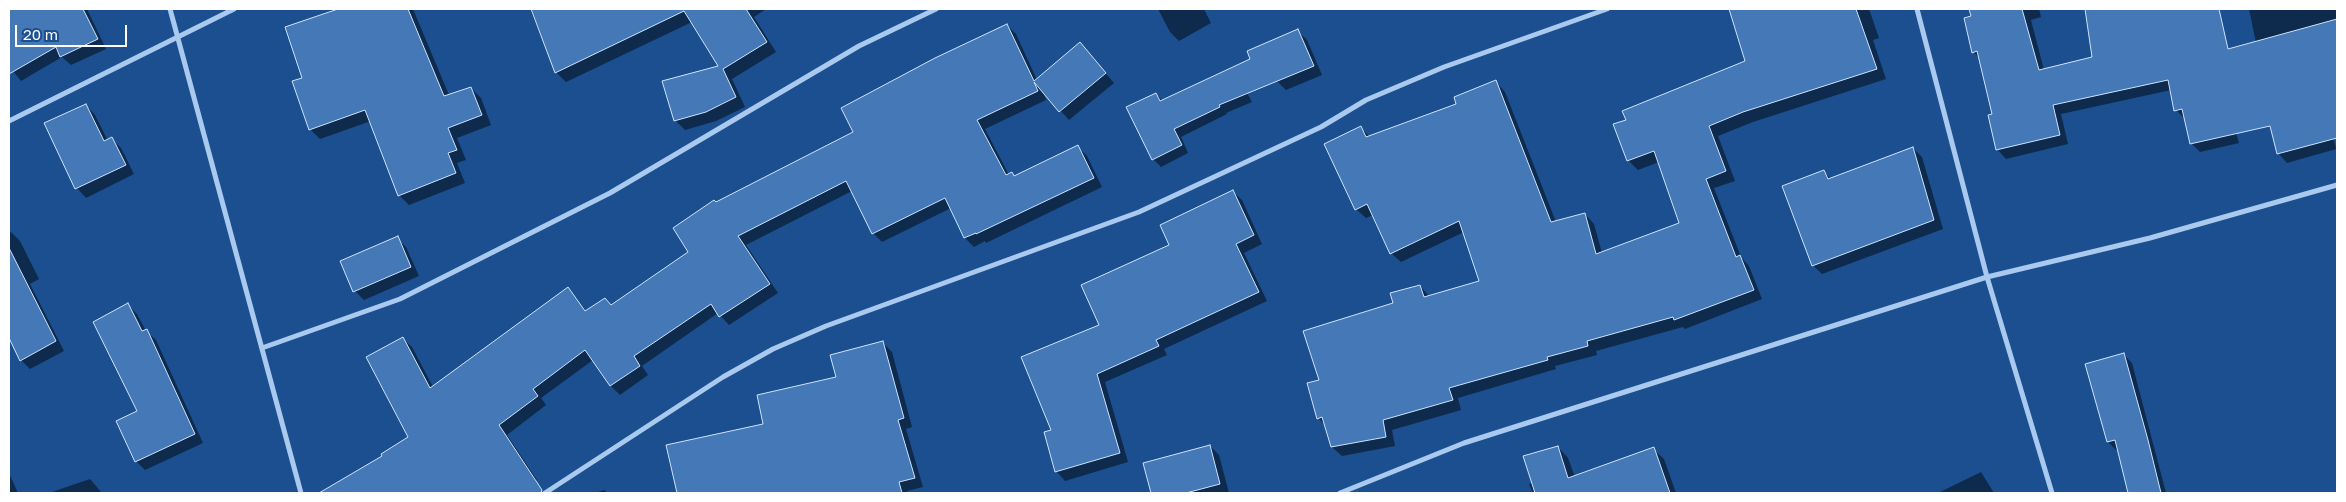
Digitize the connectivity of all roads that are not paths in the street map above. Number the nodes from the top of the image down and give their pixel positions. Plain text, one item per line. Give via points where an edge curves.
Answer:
1 (170, 9) edge
2 (234, 9) edge
3 (936, 9) edge
4 (1607, 9) edge
5 (1917, 9) edge
6 (178, 38) junction
7 (9, 121) edge
8 (2337, 185) edge
9 (1987, 277) junction
10 (262, 348) junction
11 (301, 493) edge
12 (545, 493) edge
13 (1340, 493) edge
14 (2052, 493) edge

1 - 6 street
2 - 6 street
3 - 10 street via 859,46 610,193 400,299
4 - 12 street via 1444,67 1366,100 1321,128 1139,212 826,326 773,349 723,377
5 - 9 street
6 - 7 street
6 - 10 street
8 - 9 street via 2150,238
9 - 13 street via 1464,443
9 - 14 street
10 - 11 street

